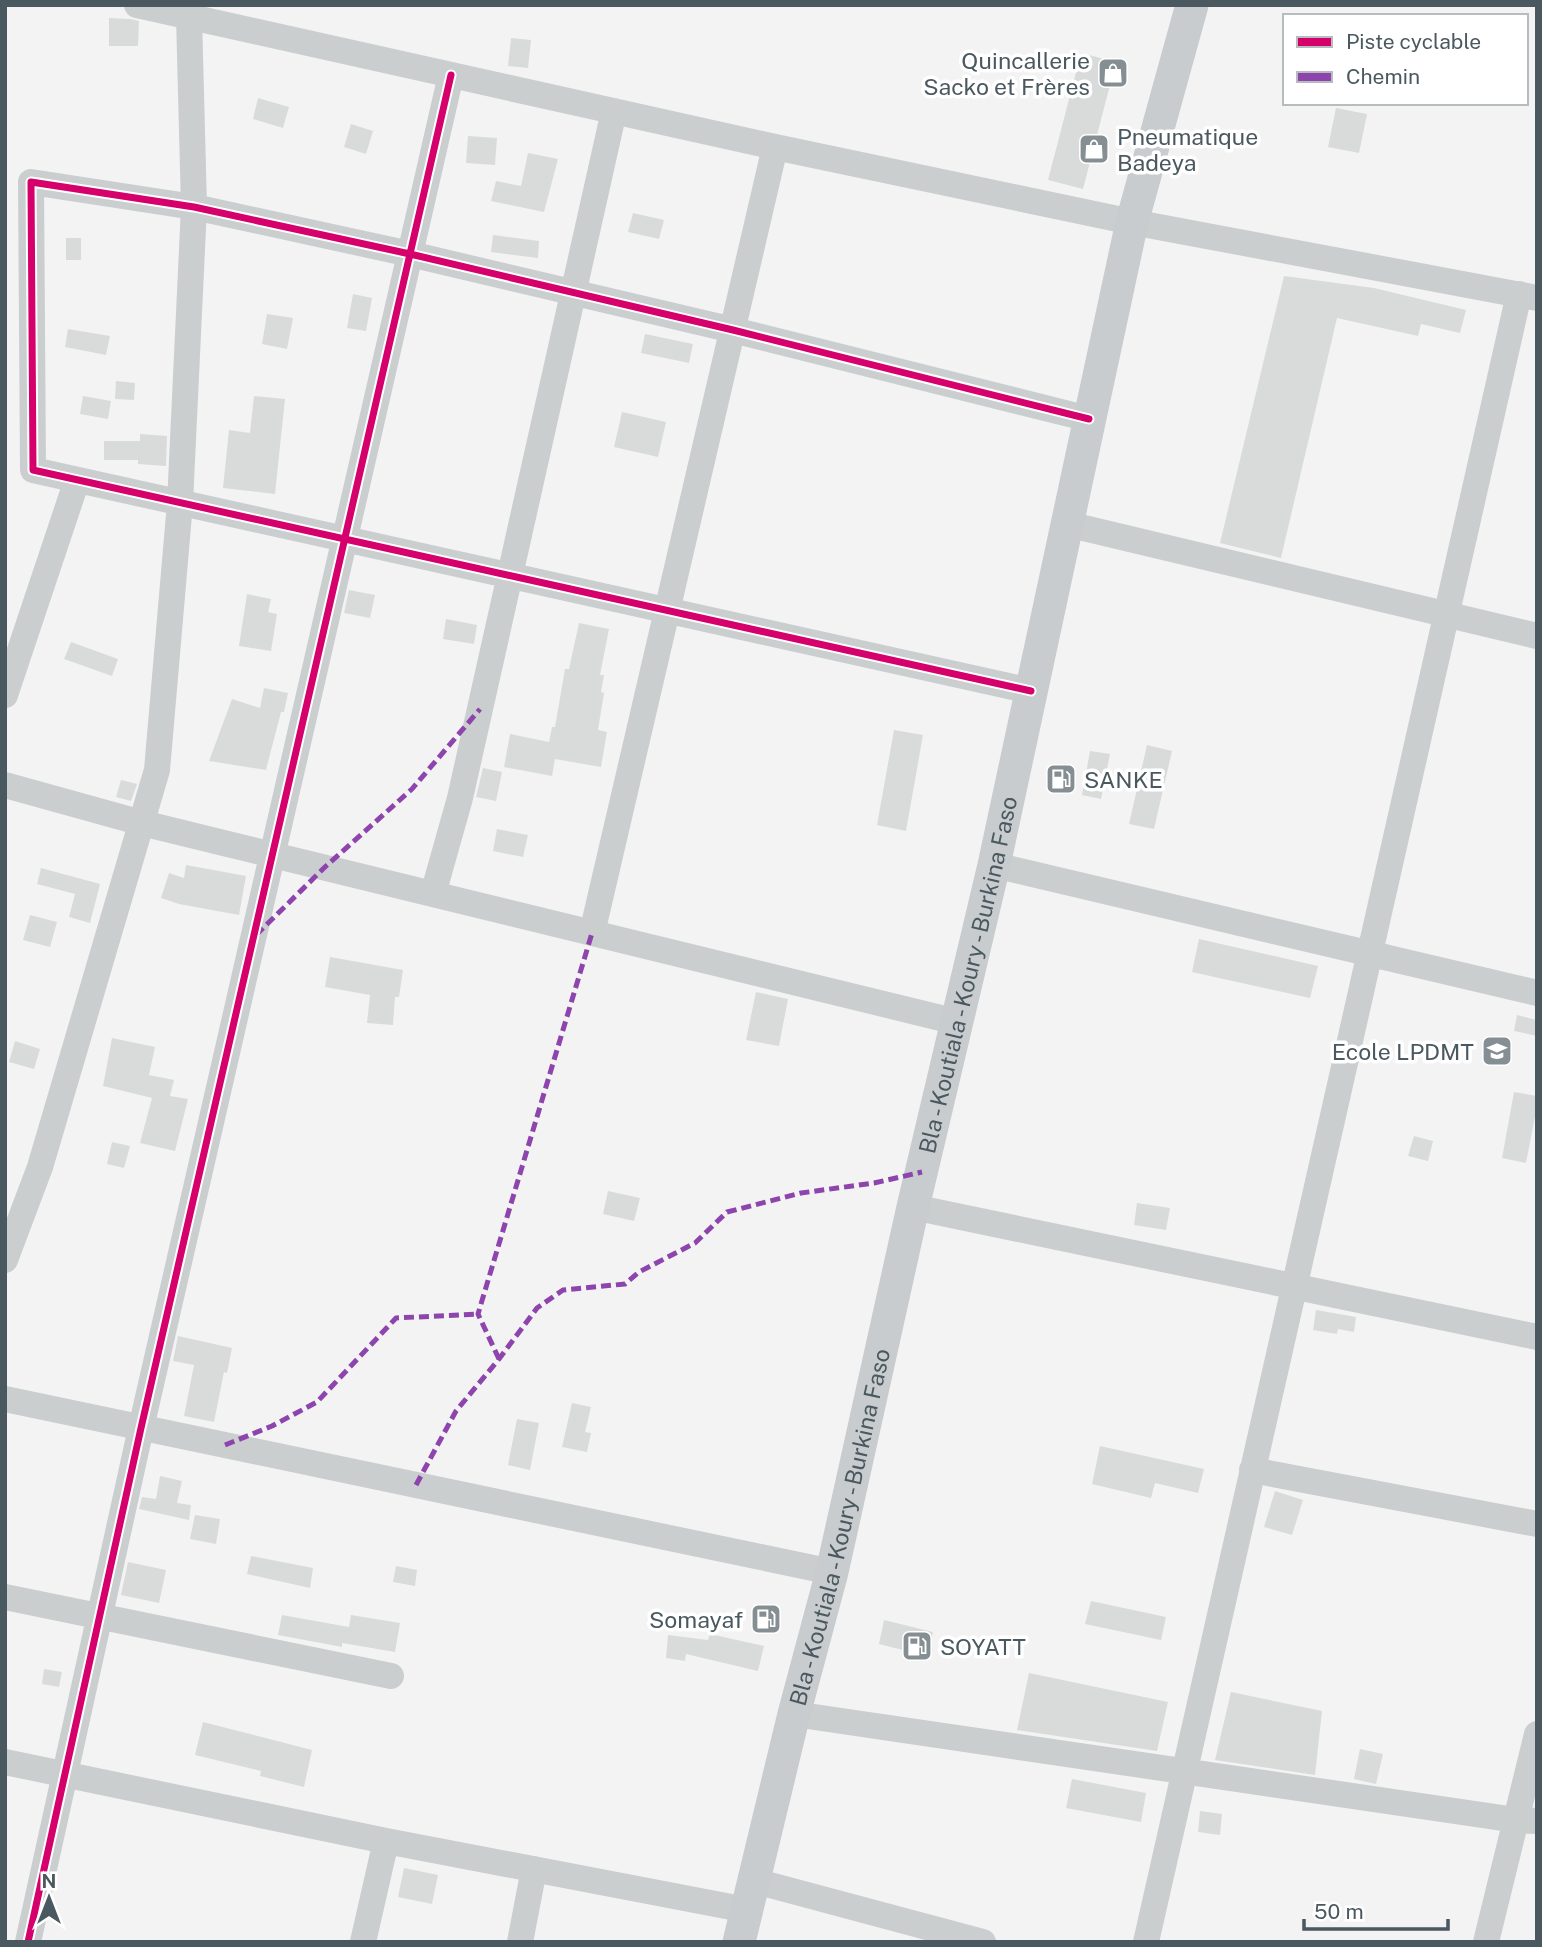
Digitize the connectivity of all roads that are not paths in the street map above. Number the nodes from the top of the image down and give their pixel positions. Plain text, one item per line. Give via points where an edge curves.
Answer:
1 (137, 5) edge
2 (1192, 5) edge
3 (190, 11) edge
4 (451, 75) junction
5 (614, 111) junction
6 (775, 147) junction
7 (194, 207) junction
8 (1132, 222) junction
9 (410, 254) junction
10 (574, 292) junction
11 (1528, 296) edge
12 (733, 330) junction
13 (1090, 419) junction
14 (77, 480) junction
15 (180, 503) junction
16 (1067, 524) junction
17 (345, 539) junction
18 (511, 576) junction
19 (667, 611) junction
20 (1446, 615) junction
21 (1537, 636) edge
22 (1031, 691) junction
23 (5, 695) edge
24 (5, 785) edge
25 (142, 823) junction
26 (272, 855) junction
27 (994, 865) junction
28 (433, 894) junction
29 (592, 933) junction
30 (1370, 954) junction
31 (1537, 993) edge
32 (957, 1022) junction
33 (15, 1207) edge
34 (914, 1208) junction
35 (5, 1260) edge
36 (1294, 1287) junction
37 (1537, 1338) edge
38 (5, 1399) edge
39 (141, 1427) junction
40 (1252, 1470) junction
41 (1537, 1524) edge
42 (832, 1572) junction
43 (5, 1597) edge
44 (100, 1617) junction
45 (391, 1676) dead end
46 (794, 1714) junction
47 (1537, 1734) edge
48 (5, 1762) edge
49 (1184, 1772) junction
50 (65, 1775) junction
51 (1526, 1821) edge
52 (386, 1841) junction
53 (534, 1869) junction
54 (751, 1895) junction
55 (28, 1942) edge
56 (363, 1942) edge
57 (520, 1942) edge
58 (739, 1942) edge
59 (983, 1942) edge
60 (1146, 1942) edge
61 (1486, 1942) edge

1 - 3 street
2 - 8 main road, Bla - Koutiala - Koury - Burkina Faso
3 - 4 street
3 - 7 street
4 - 5 street
4 - 9 street
5 - 6 street
5 - 10 street
6 - 8 street
6 - 12 street
7 - 9 street
7 - 14 street via 31,183 33,470
7 - 15 street
8 - 11 street
8 - 13 main road, Bla - Koutiala - Koury - Burkina Faso
9 - 10 street
9 - 17 street
10 - 12 street
10 - 18 street
11 - 20 street
12 - 13 street
12 - 19 street
13 - 16 main road, Bla - Koutiala - Koury - Burkina Faso
14 - 15 street
14 - 23 street
15 - 17 street
15 - 25 street via 157,770
16 - 20 street
16 - 22 main road, Bla - Koutiala - Koury - Burkina Faso
17 - 18 street
17 - 26 street
18 - 19 street
18 - 28 street
19 - 22 street
19 - 29 street
20 - 21 street
20 - 30 street
22 - 27 main road, Bla - Koutiala - Koury - Burkina Faso
24 - 25 street
25 - 26 street
25 - 33 street via 40,1167
26 - 28 street
26 - 39 street
27 - 30 street
27 - 32 main road, Bla - Koutiala - Koury - Burkina Faso
28 - 29 street
29 - 32 street
30 - 31 street
30 - 36 street
32 - 34 main road, Bla - Koutiala - Koury - Burkina Faso
33 - 35 street
34 - 36 street
34 - 42 main road, Bla - Koutiala - Koury - Burkina Faso
36 - 37 street
36 - 40 street
38 - 39 street
39 - 42 street
39 - 44 street
40 - 41 street
40 - 49 street
42 - 46 main road, Bla - Koutiala - Koury - Burkina Faso
43 - 44 street
44 - 45 street
44 - 50 street
46 - 49 street
46 - 54 main road, Bla - Koutiala - Koury - Burkina Faso
47 - 51 street
48 - 50 street
49 - 51 street
49 - 60 street
50 - 52 street
50 - 55 street
51 - 61 street
52 - 53 street
52 - 56 street
53 - 54 street
53 - 57 street
54 - 58 main road, Bla - Koutiala - Koury - Burkina Faso
54 - 59 street

